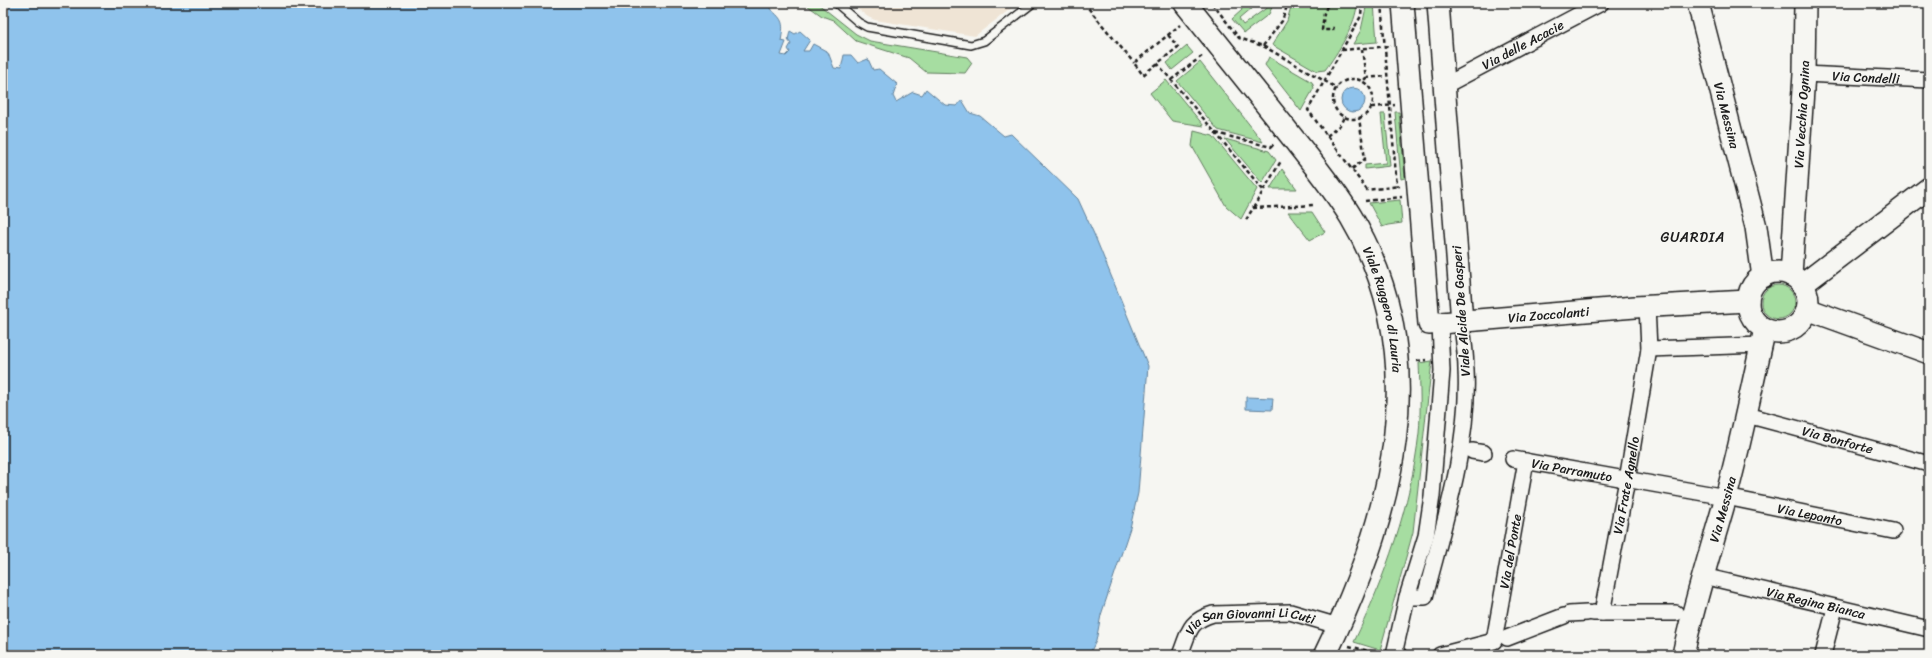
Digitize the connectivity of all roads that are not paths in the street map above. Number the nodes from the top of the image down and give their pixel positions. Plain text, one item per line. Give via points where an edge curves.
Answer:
1 (836, 3) edge
2 (1033, 3) edge
3 (1403, 3) edge
4 (1438, 3) edge
5 (1601, 3) edge
6 (1698, 3) edge
7 (1805, 3) edge
8 (1186, 13) edge
9 (1804, 74) junction
10 (1929, 80) edge
11 (1444, 89) junction
12 (1405, 100) junction
13 (1929, 188) edge
14 (1763, 277) junction
15 (1796, 280) junction
16 (1748, 301) junction
17 (1641, 307) junction
18 (1807, 310) junction
19 (1462, 322) junction
20 (1434, 324) junction
21 (1762, 345) junction
22 (1648, 353) junction
23 (1929, 353) edge
24 (1747, 415) junction
25 (1519, 460) joint
26 (1929, 464) edge
27 (1627, 480) junction
28 (1726, 497) junction
29 (1893, 531) dead end
30 (1703, 576) junction
31 (1407, 597) junction
32 (1835, 608) junction
33 (1594, 613) junction
34 (1676, 613) dead end
35 (1338, 626) junction
36 (1929, 630) edge
37 (1501, 640) junction
38 (1334, 651) edge
39 (1180, 655) edge
40 (1399, 655) edge
41 (1440, 655) edge
42 (1682, 655) edge
43 (1824, 655) edge

1 - 2 lane via 867,27 976,45 984,42
3 - 12 main road, Viale Alcide De Gasperi
4 - 11 main road, Viale Alcide De Gasperi
5 - 11 street, Via delle Acacie
6 - 14 main road, Via Messina via 1756,227
7 - 9 main road, Via Vecchia Ognina
8 - 35 main road, Viale Ruggero di Lauria via 1328,183 1351,217 1369,253 1390,315 1397,370 1398,414 1394,453 1371,545
9 - 10 street, Via Condelli
9 - 15 main road, Via Vecchia Ognina via 1794,226
11 - 12 main road
11 - 19 main road, Viale Alcide De Gasperi
12 - 20 main road, Viale Alcide De Gasperi
13 - 15 main road via 1843,253
14 - 15 main road via 1779,273
14 - 16 main road via 1754,285
15 - 18 main road via 1807,297
16 - 17 main road, Via Zoccolanti
16 - 21 main road
17 - 19 main road, Via Zoccolanti
17 - 22 street, Via Frate Agnello
18 - 21 main road via 1798,324 1788,330 1777,332
18 - 23 main road
19 - 20 main road, Via Zoccolanti
19 - 31 street, Viale Alcide De Gasperi via 1466,371 1460,449 1425,598
20 - 31 street, Viale Alcide De Gasperi via 1442,371 1432,496 1426,536
21 - 22 street
21 - 24 main road, Via Messina
22 - 27 street, Via Frate Agnello
24 - 26 street, Via Bonforte
24 - 28 main road, Via Messina
25 - 27 street, Via Parramuto
25 - 37 street, Via del Ponte
27 - 28 street, Via Parramuto
27 - 33 street, Via Frate Agnello
28 - 29 street, Via Lepanto
28 - 30 main road, Via Messina
30 - 32 street, Via Regina Bianca
30 - 42 main road, Via Messina
31 - 40 street, Viale Alcide De Gasperi via 1395,650
32 - 36 street, Via Regina Bianca
32 - 43 street
33 - 34 street
33 - 37 street via 1567,615
35 - 38 main road, Viale Ruggero di Lauria
35 - 39 street, Via San Giovanni Li Cuti via 1290,612 1213,614 1193,623
37 - 41 street

